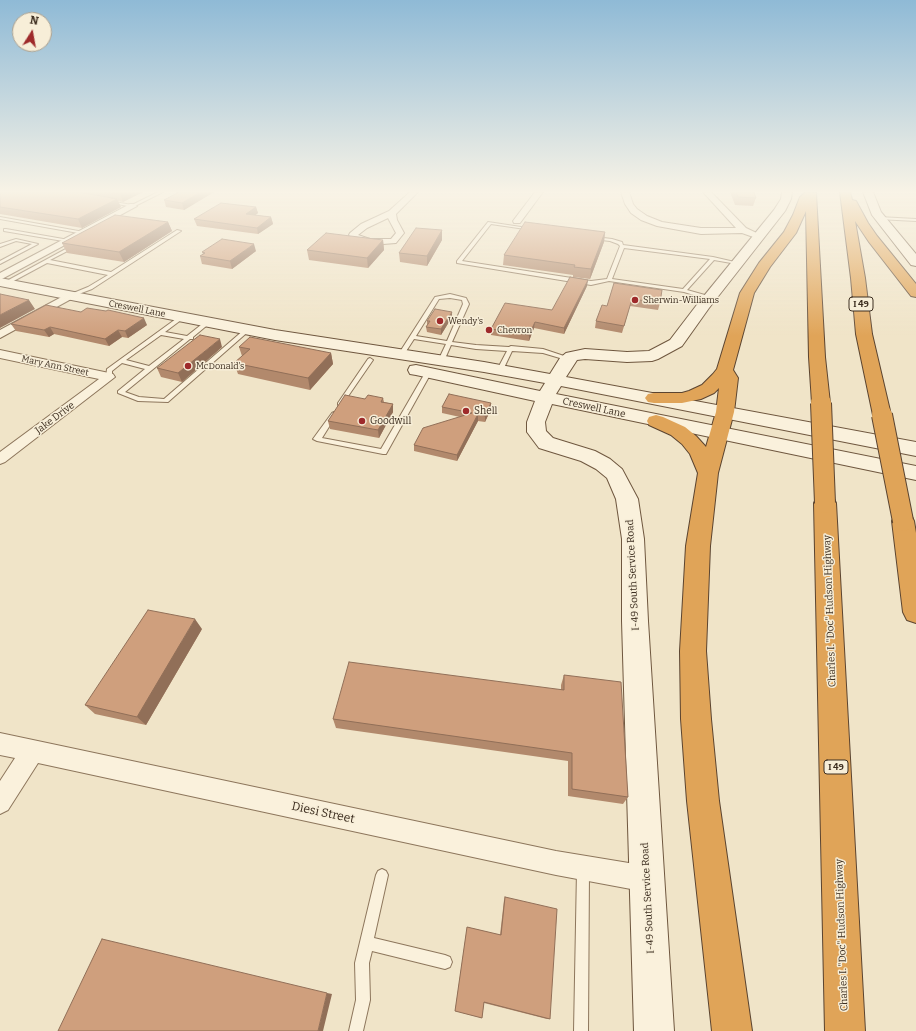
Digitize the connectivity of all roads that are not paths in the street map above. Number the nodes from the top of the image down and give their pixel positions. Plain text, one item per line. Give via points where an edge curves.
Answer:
1 (16, 240) edge
2 (17, 240) edge
3 (43, 240) edge
4 (65, 240) edge
5 (165, 240) edge
6 (362, 240) edge
7 (394, 240) edge
8 (476, 240) edge
9 (610, 240) edge
10 (748, 240) edge
11 (784, 240) edge
12 (813, 240) edge
13 (853, 240) edge
14 (875, 240) edge
15 (898, 240) edge
16 (69, 241) joint
17 (79, 243) edge
18 (35, 244) junction
19 (622, 246) junction
20 (0, 247) edge
21 (53, 249) junction
22 (64, 252) junction
23 (713, 258) junction
24 (46, 261) junction
25 (916, 262) edge
26 (0, 263) edge
27 (23, 264) junction
28 (737, 264) junction
29 (36, 267) junction
30 (112, 274) junction
31 (2, 280) edge
32 (609, 280) junction
33 (684, 291) junction
34 (916, 293) edge
35 (69, 296) junction
36 (710, 298) junction
37 (182, 317) junction
38 (208, 322) junction
39 (247, 330) junction
40 (160, 333) junction
41 (0, 335) edge
42 (275, 335) junction
43 (412, 337) junction
44 (188, 338) junction
45 (196, 338) edge
46 (224, 342) dead end
47 (231, 343) junction
48 (449, 343) junction
49 (511, 348) junction
50 (0, 354) edge
51 (401, 355) junction
52 (570, 358) junction
53 (370, 360) junction
54 (121, 361) junction
55 (442, 361) junction
56 (150, 368) junction
57 (500, 370) junction
58 (725, 370) junction
59 (428, 373) junction
60 (110, 378) junction
61 (551, 389) junction
62 (655, 410) junction
63 (726, 412) junction
64 (720, 434) junction
65 (916, 449) edge
66 (0, 459) edge
67 (708, 473) junction
68 (916, 473) edge
69 (916, 612) edge
70 (0, 744) edge
71 (33, 751) junction
72 (0, 802) edge
73 (583, 868) junction
74 (382, 875) dead end
75 (647, 879) junction
76 (367, 943) junction
77 (445, 962) dead end
78 (356, 1031) edge
79 (581, 1031) edge
80 (654, 1031) edge
81 (732, 1031) edge
82 (845, 1031) edge

1 - 20 lane
2 - 18 lane
3 - 18 lane
4 - 16 lane
5 - 30 lane
6 - 7 street
8 - 32 lane via 459,262 591,283
9 - 19 lane
10 - 28 main road
11 - 58 highway via 746,293
12 - 82 highway, Charles I. "Doc" Hudson Highway / I 49, bridge
13 - 69 highway, I 49, bridge via 864,334 903,521
14 - 34 highway
15 - 25 main road
16 - 21 street
17 - 22 lane
18 - 26 lane
19 - 23 lane
19 - 32 lane
21 - 22 lane
21 - 27 street
22 - 24 lane
23 - 28 lane
23 - 33 lane
24 - 29 lane
24 - 30 lane
27 - 29 lane
27 - 31 street
28 - 36 main road
29 - 31 lane
30 - 35 lane via 90,288
31 - 35 main road, Creswell Lane
32 - 33 lane
33 - 36 lane
35 - 37 main road, Creswell Lane
35 - 41 street
36 - 52 main road via 676,343 652,356 585,354
37 - 38 main road, Creswell Lane
37 - 40 lane
38 - 39 main road, Creswell Lane
38 - 44 lane
39 - 42 main road, Creswell Lane
39 - 47 lane
40 - 44 lane
40 - 54 lane
42 - 51 main road, Creswell Lane
42 - 53 main road, Creswell Lane
43 - 48 lane
43 - 48 lane via 437,298 458,297 464,299 466,304
43 - 51 lane
44 - 45 lane
44 - 56 lane
46 - 47 lane
47 - 56 lane via 166,401 138,399 120,392
48 - 49 lane via 476,348
48 - 55 lane
49 - 52 lane via 542,351
49 - 57 lane
50 - 60 street, Mary Ann Street
51 - 55 main road, Creswell Lane
52 - 61 main road, I-49 South Service Road
53 - 59 main road, Creswell Lane
53 - 59 lane via 317,439 383,452
54 - 56 lane
54 - 60 lane via 109,370
55 - 57 main road, Creswell Lane
57 - 61 main road, Creswell Lane
58 - 62 highway via 708,389
58 - 63 highway via 729,378
59 - 61 main road, Creswell Lane
60 - 66 street, Jake Drive
61 - 62 main road, Creswell Lane
61 - 75 main road, I-49 South Service Road via 536,422 537,432 546,443 588,456 603,464 615,474 627,499 633,539
62 - 63 main road, Creswell Lane
62 - 64 main road, Creswell Lane
62 - 67 highway via 689,440 699,452
63 - 64 highway
63 - 65 main road, Creswell Lane
64 - 67 highway
64 - 68 main road, Creswell Lane
67 - 81 highway via 698,546 695,594 696,719 703,801
70 - 71 street, Diesi Street
71 - 72 street
71 - 73 street, Diesi Street
73 - 75 street, Diesi Street
73 - 79 lane
74 - 76 lane
75 - 80 main road, I-49 South Service Road
76 - 77 lane
76 - 78 lane via 362,963 363,1000

